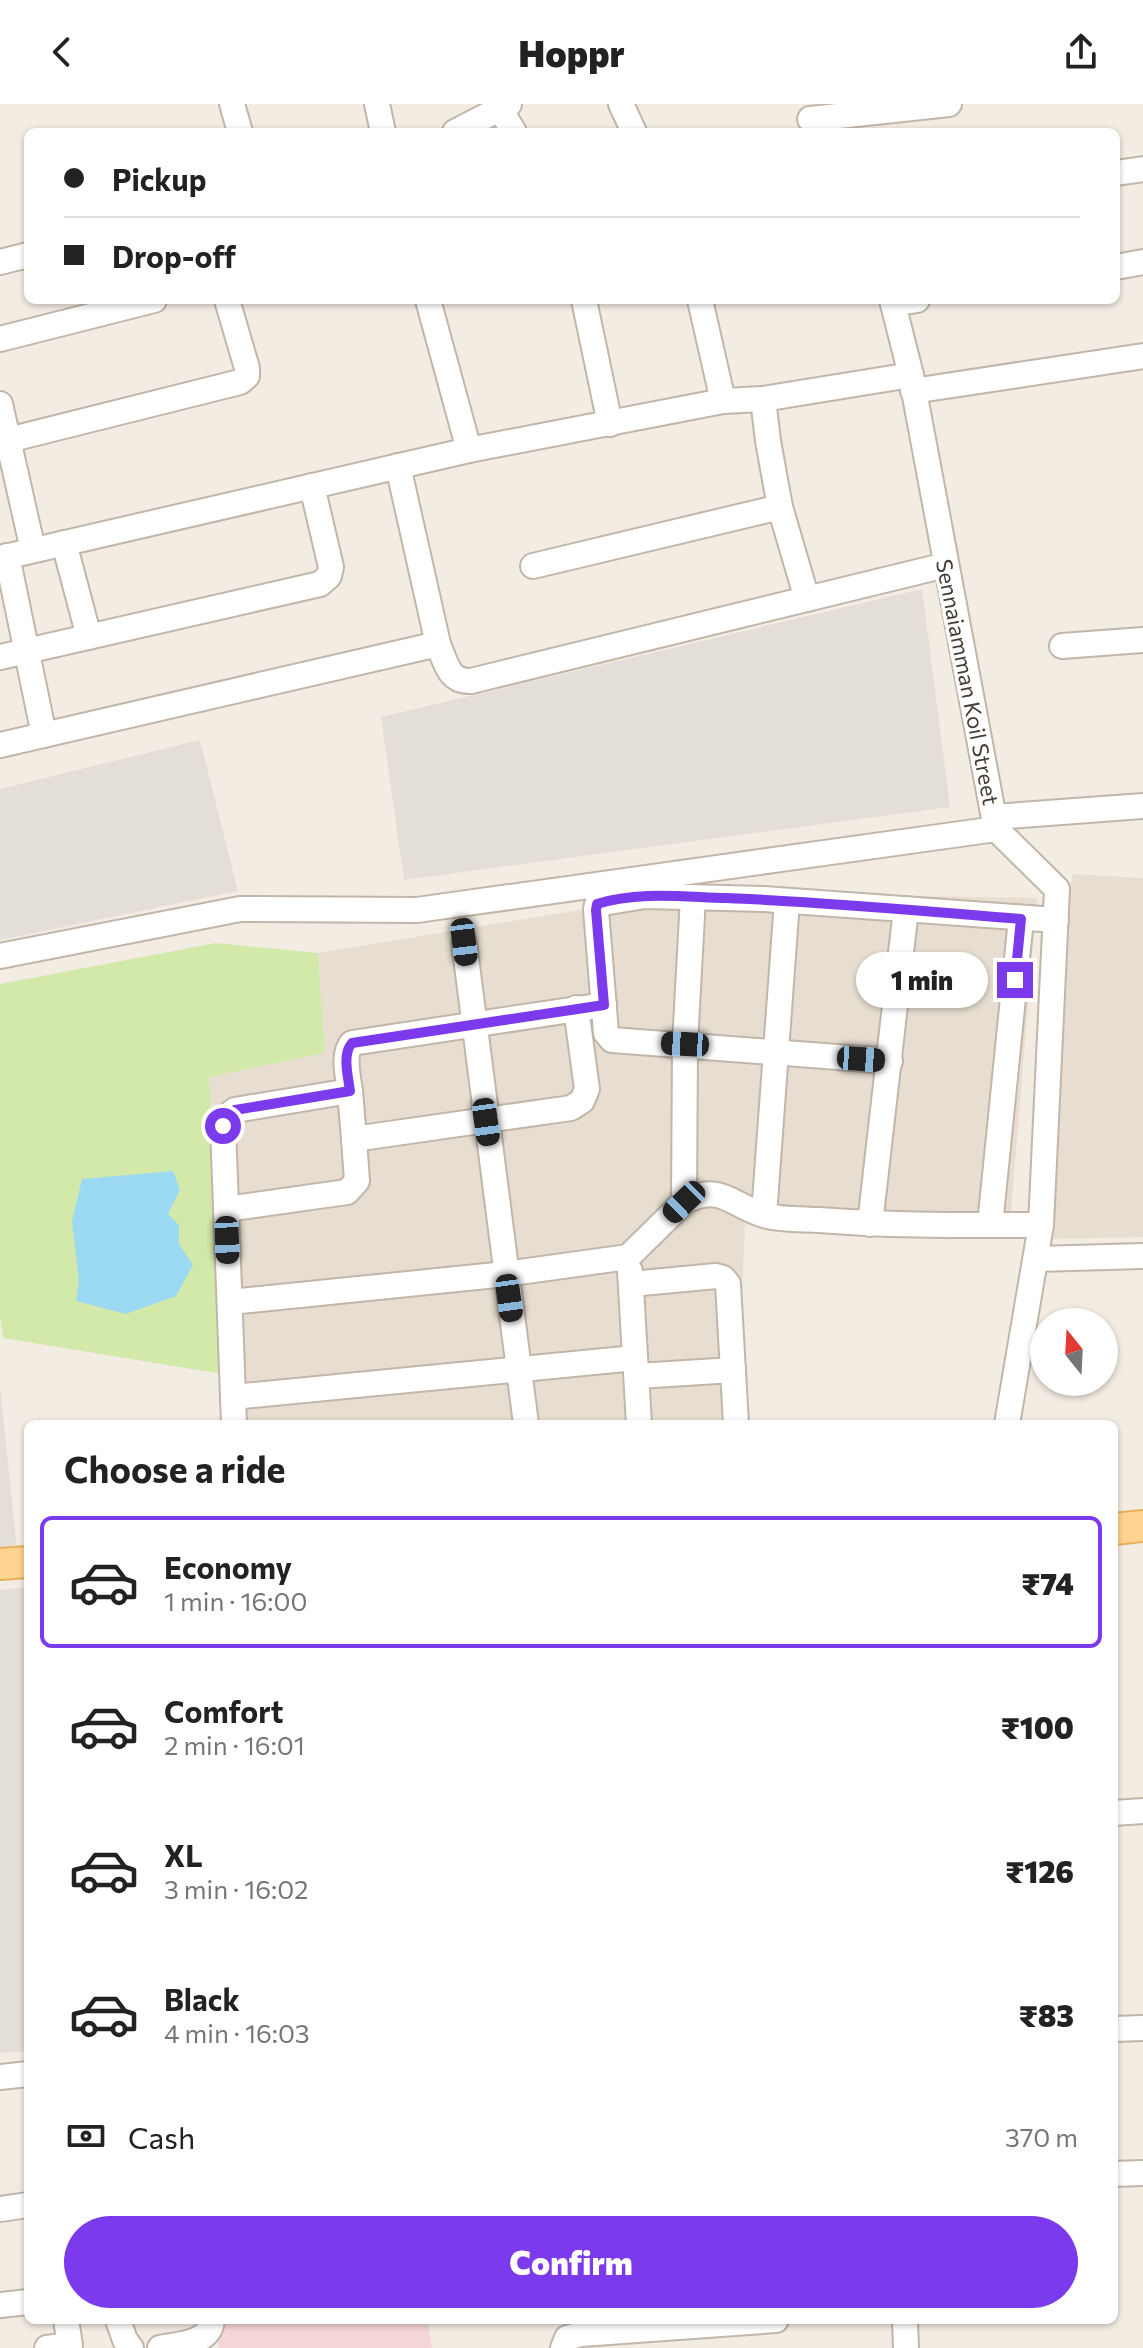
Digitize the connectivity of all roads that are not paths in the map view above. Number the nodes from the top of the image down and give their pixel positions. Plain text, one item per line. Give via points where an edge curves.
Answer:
1 (232, 104) edge
2 (377, 104) edge
3 (621, 104) edge
4 (949, 104) edge
5 (504, 107) edge
6 (810, 118) edge
7 (239, 128) edge
8 (382, 128) edge
9 (463, 128) edge
10 (512, 128) edge
11 (632, 128) edge
12 (1143, 169) edge
13 (1120, 172) edge
14 (24, 256) edge
15 (0, 262) edge
16 (1143, 262) edge
17 (1120, 266) edge
18 (138, 304) edge
19 (228, 304) edge
20 (429, 304) edge
21 (585, 304) edge
22 (701, 304) edge
23 (892, 304) edge
24 (0, 339) edge
25 (1143, 356) edge
26 (912, 383) junction
27 (763, 399) junction
28 (723, 401) junction
29 (0, 404) edge
30 (610, 424) junction
31 (4, 441) edge
32 (469, 450) junction
33 (398, 466) junction
34 (312, 486) junction
35 (780, 507) junction
36 (64, 543) junction
37 (33, 550) junction
38 (3, 557) edge
39 (946, 565) junction
40 (533, 566) dead end
41 (807, 599) junction
42 (89, 637) junction
43 (1143, 640) edge
44 (438, 644) junction
45 (1062, 646) dead end
46 (27, 651) junction
47 (0, 657) edge
48 (44, 735) junction
49 (0, 745) edge
50 (1143, 806) edge
51 (995, 823) junction
52 (693, 897) junction
53 (787, 901) junction
54 (906, 909) junction
55 (1021, 919) junction
56 (1056, 920) junction
57 (464, 942) dead end
58 (0, 956) edge
59 (604, 1005) junction
60 (576, 1008) junction
61 (475, 1024) junction
62 (685, 1044) junction
63 (777, 1052) junction
64 (890, 1061) junction
65 (350, 1091) junction
66 (486, 1122) junction
67 (354, 1139) junction
68 (684, 1202) junction
69 (226, 1209) junction
70 (764, 1215) junction
71 (870, 1224) junction
72 (990, 1225) junction
73 (1041, 1225) junction
74 (1143, 1256) edge
75 (622, 1258) junction
76 (1036, 1259) junction
77 (506, 1274) junction
78 (631, 1284) junction
79 (230, 1302) junction
80 (631, 1365) junction
81 (519, 1370) junction
82 (733, 1370) junction
83 (233, 1397) junction
84 (234, 1420) edge
85 (525, 1420) edge
86 (624, 1420) edge
87 (638, 1420) edge
88 (736, 1420) edge
89 (1008, 1420) edge
90 (1143, 1526) edge
91 (1118, 1529) edge
92 (24, 1562) edge
93 (0, 1564) edge
94 (1143, 1811) edge
95 (1118, 1813) edge
96 (1143, 2028) edge
97 (1118, 2029) edge
98 (24, 2074) edge
99 (0, 2077) edge
100 (1143, 2173) edge
101 (1118, 2174) edge
102 (24, 2206) edge
103 (0, 2209) edge
104 (24, 2302) edge
105 (0, 2305) edge
106 (67, 2324) edge
107 (119, 2324) edge
108 (212, 2324) edge
109 (750, 2324) edge
110 (905, 2324) edge
111 (658, 2338) edge
112 (47, 2348) edge
113 (131, 2348) edge
114 (160, 2348) edge
115 (563, 2348) edge
116 (906, 2348) edge

1 - 7 street
2 - 8 street
3 - 11 street
4 - 6 street
5 - 9 street
5 - 10 street
12 - 13 street
14 - 15 street
16 - 17 street
18 - 24 street
19 - 31 street via 247,368 240,382
20 - 32 street
21 - 30 street
22 - 28 street
23 - 26 street, Sennaiamman Koil Street
25 - 26 street
26 - 27 street
26 - 39 street, Sennaiamman Koil Street
27 - 28 street
27 - 35 street
28 - 30 street
29 - 31 street
30 - 32 street
31 - 37 street
32 - 33 street
33 - 34 street
33 - 44 street
34 - 36 street
34 - 42 street via 331,567 320,584
35 - 40 street
35 - 41 street
36 - 37 street
36 - 42 street
37 - 38 street
38 - 46 street
39 - 41 street
39 - 51 street, Sennaiamman Koil Street
41 - 44 street via 471,681 452,676
42 - 46 street
43 - 45 street
44 - 48 street
46 - 47 street
46 - 48 street
48 - 49 street
50 - 51 street
51 - 56 street, Sennaiamman Koil Street via 1057,889
51 - 58 street via 417,910 240,909
52 - 53 street
52 - 59 street via 645,896 597,904
52 - 62 street
53 - 54 street
53 - 63 street
54 - 55 street
54 - 64 street
55 - 56 street
55 - 72 street
56 - 73 street, Sennaiamman Koil Street
57 - 61 street
59 - 60 street
59 - 62 street via 606,1033 612,1040
60 - 61 street
60 - 66 street via 587,1089 582,1101 571,1108
61 - 65 street via 352,1043 346,1052
61 - 66 street
62 - 63 street
62 - 68 street
63 - 64 street
63 - 70 street
64 - 71 street
65 - 67 street
65 - 69 street via 235,1110 226,1117
66 - 67 street
66 - 77 street
67 - 69 street via 357,1181 347,1192
68 - 70 street via 718,1195
68 - 75 street
69 - 79 street
70 - 71 street
71 - 72 street
72 - 73 street
73 - 76 street, Sennaiamman Koil Street
74 - 76 street
75 - 77 street
75 - 78 street
75 - 80 street
76 - 89 street, Sennaiamman Koil Street
77 - 79 street
77 - 81 street
78 - 80 street
78 - 82 street via 723,1278 728,1284
79 - 83 street
80 - 81 street
80 - 82 street
80 - 86 street
80 - 87 street
81 - 83 street
81 - 85 street
82 - 88 street
83 - 84 street
90 - 91 main road
92 - 93 main road
94 - 95 street
96 - 97 street
98 - 99 street
100 - 101 street
102 - 103 street
104 - 105 street
106 - 112 street via 70,2345
107 - 113 street
108 - 114 street via 204,2337
109 - 111 street
110 - 116 street
111 - 115 street via 581,2334 567,2338

